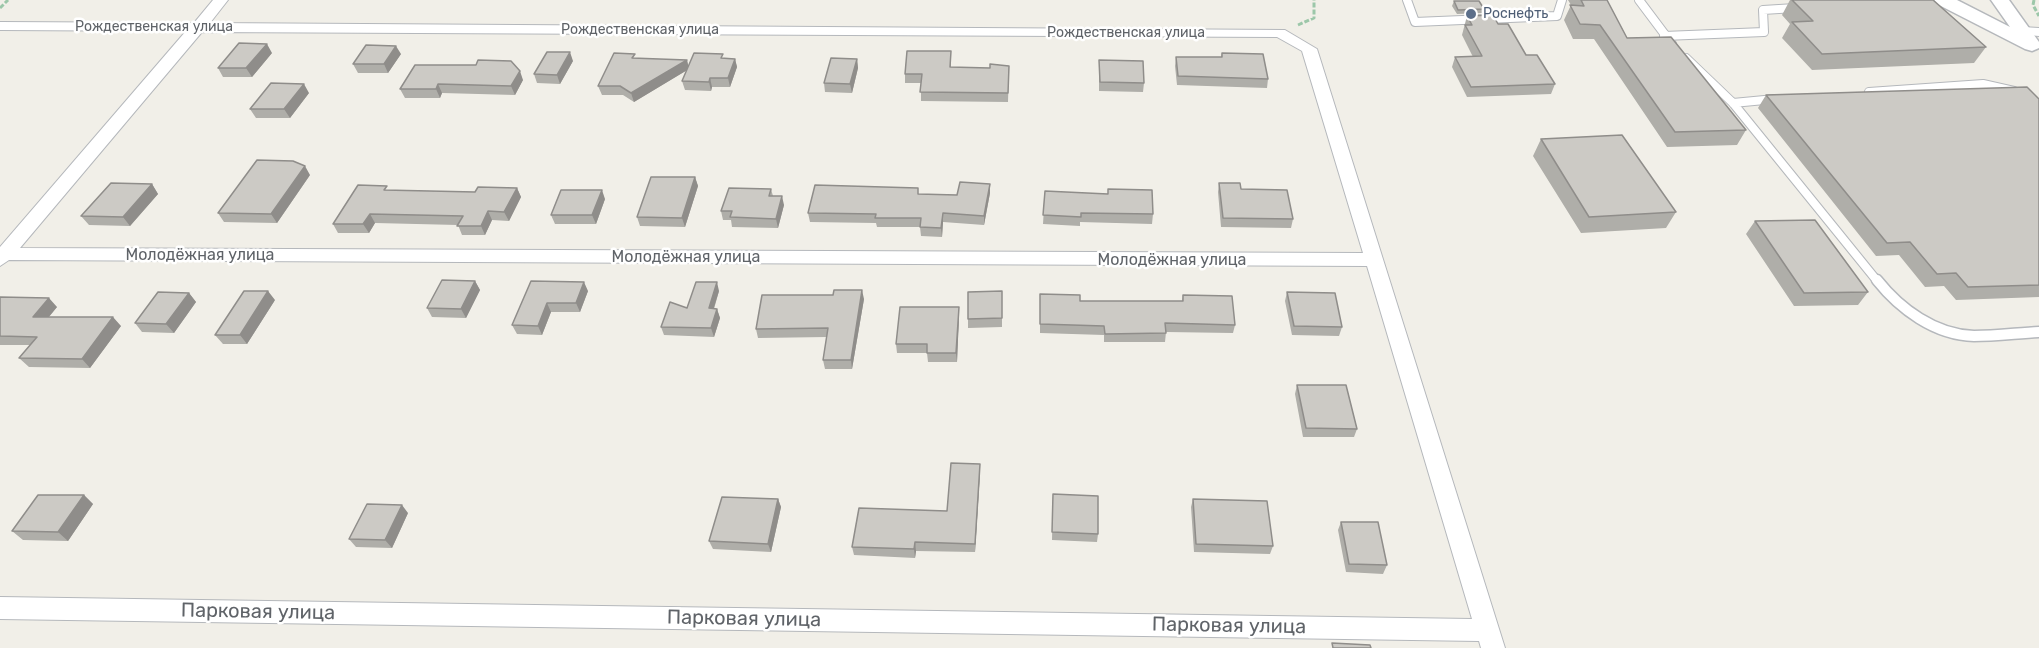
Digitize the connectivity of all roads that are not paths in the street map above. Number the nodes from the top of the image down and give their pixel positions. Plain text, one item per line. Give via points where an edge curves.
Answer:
1 (221, 0) edge
2 (1407, 0) edge
3 (1562, 0) edge
4 (1639, 0) edge
5 (1943, 0) edge
6 (2000, 0) edge
7 (1807, 8) edge
8 (0, 26) edge
9 (199, 27) junction
10 (1664, 36) junction
11 (2033, 39) edge
12 (1864, 93) edge
13 (2022, 96) edge
14 (1780, 99) edge
15 (1732, 102) junction
16 (1, 256) edge
17 (1373, 260) junction
18 (2039, 332) edge
19 (0, 608) edge
20 (1490, 639) edge

1 - 9 street
2 - 3 lane via 1415,22 1557,16
4 - 10 lane
5 - 11 street
6 - 11 street
7 - 10 lane via 1763,10 1764,32
8 - 9 street, Рождественская улица
9 - 16 street
9 - 17 street, Рождественская улица via 1280,33 1310,49
10 - 15 lane
12 - 13 lane via 1983,84
14 - 15 lane
15 - 18 lane via 1893,300 1929,325 1972,336
16 - 17 street, Молодёжная улица
17 - 20 street
19 - 20 street, Парковая улица

